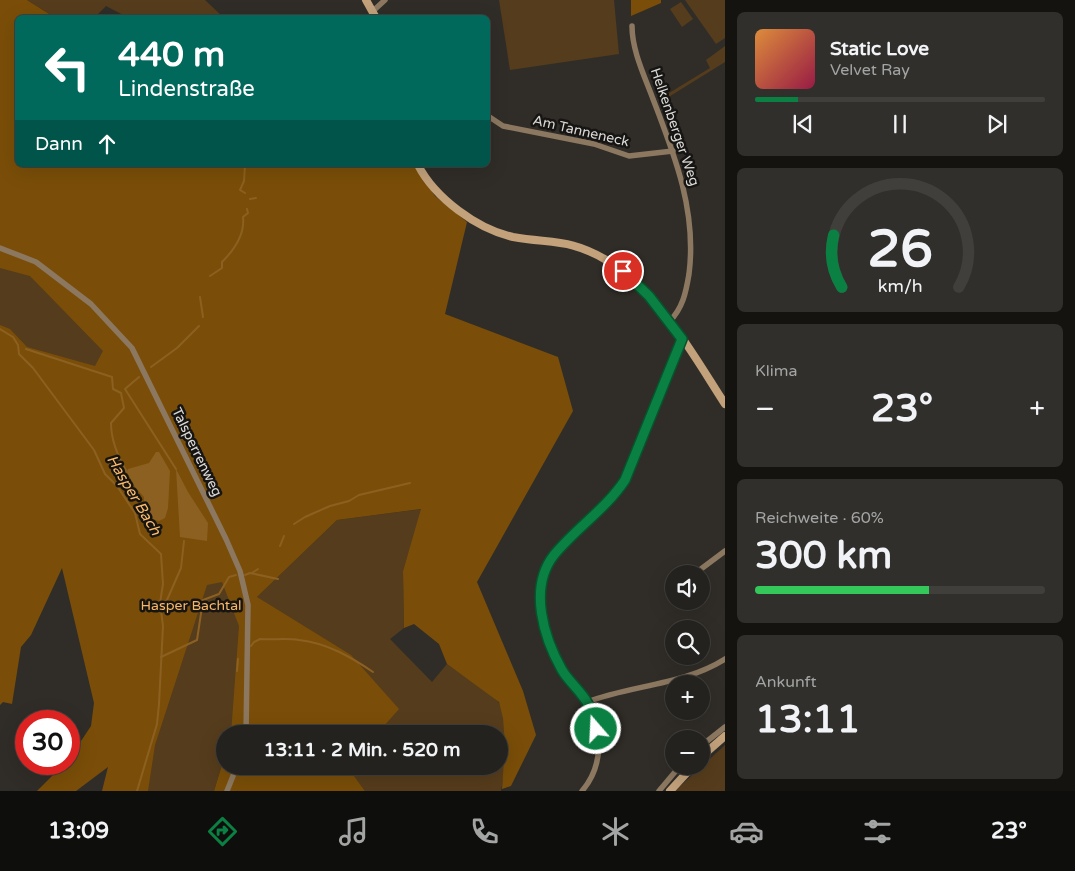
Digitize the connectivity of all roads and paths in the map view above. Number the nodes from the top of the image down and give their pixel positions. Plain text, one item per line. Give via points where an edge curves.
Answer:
1 (366, 0) edge
2 (385, 0) edge
3 (374, 14) edge
4 (632, 26) dead end
5 (490, 117) edge
6 (673, 151) junction
7 (419, 167) edge
8 (0, 248) edge
9 (669, 322) junction
10 (682, 339) junction
11 (725, 404) edge
12 (725, 551) edge
13 (706, 565) edge
14 (725, 659) edge
15 (587, 702) junction
16 (246, 725) edge
17 (725, 727) edge
18 (725, 736) edge
19 (710, 739) edge
20 (710, 749) edge
21 (233, 775) edge
22 (672, 775) edge
23 (685, 775) edge
24 (227, 791) edge
25 (582, 791) edge
26 (659, 791) edge
27 (670, 791) edge

1 - 3 main road
2 - 3 street
4 - 6 street, Helkenberger Weg via 632,38
5 - 6 street, Am Tanneneck via 503,126 594,144 629,156
6 - 9 street, Helkenberger Weg via 687,206 692,248 686,290 679,312
7 - 9 main road via 437,191 480,223 514,237 558,241 584,248 623,271
8 - 16 street, Talsperrenweg via 36,262 91,304 132,348 240,571 248,604
9 - 10 main road
10 - 11 main road
10 - 15 street via 625,480 614,496 553,556 541,580 540,606 557,661
12 - 13 street
14 - 15 street via 690,676 628,689
15 - 25 street via 596,729 598,760 592,779
17 - 19 street
18 - 20 main road
21 - 24 street
22 - 26 street
23 - 27 main road

